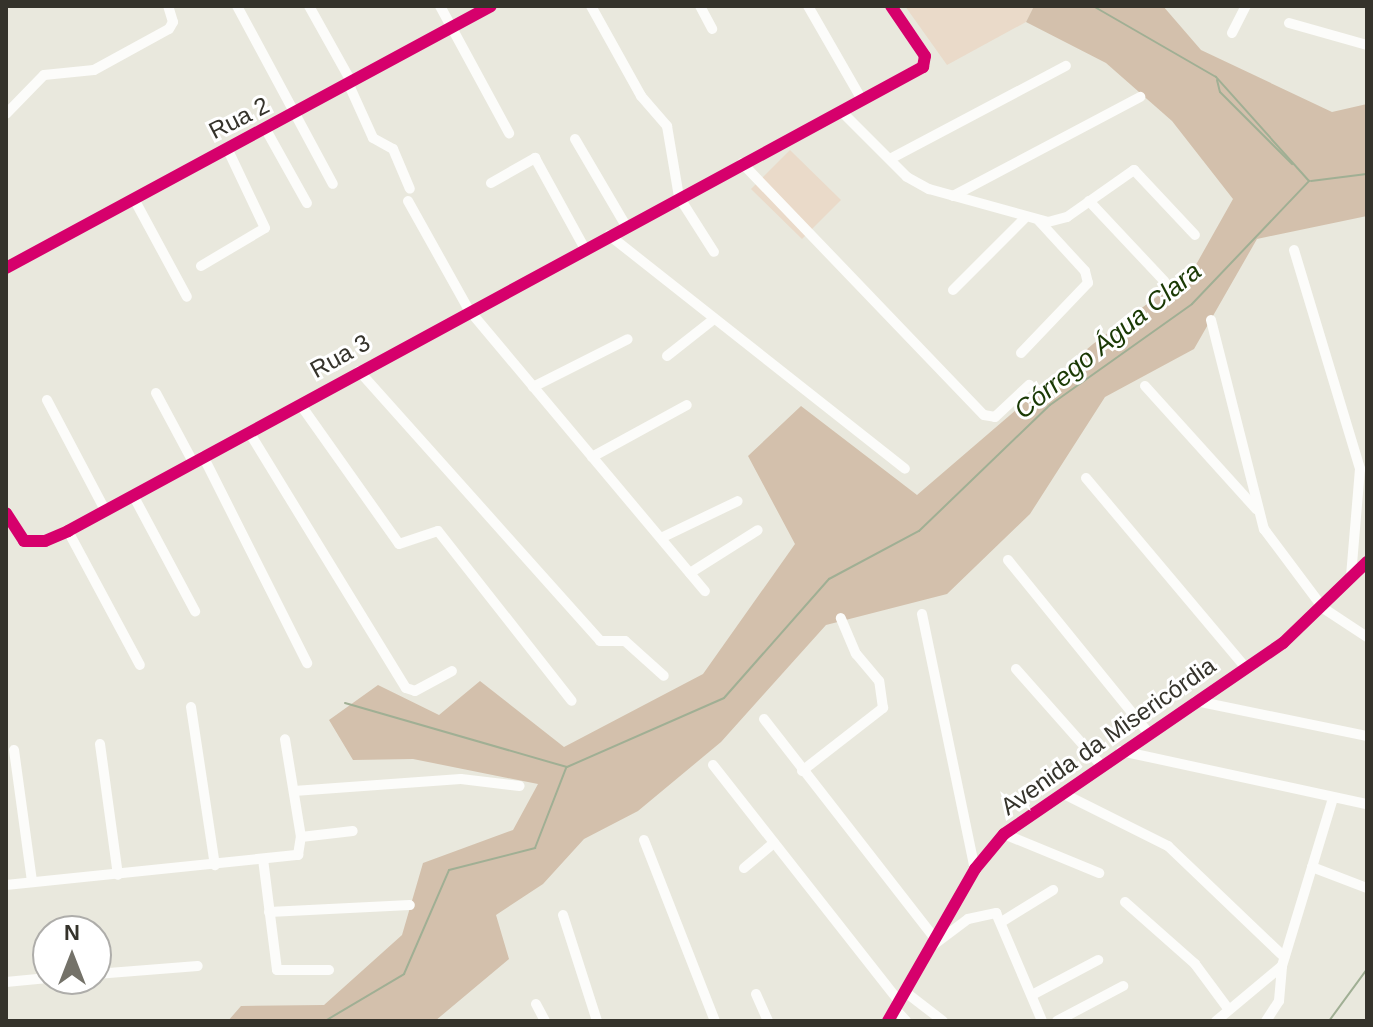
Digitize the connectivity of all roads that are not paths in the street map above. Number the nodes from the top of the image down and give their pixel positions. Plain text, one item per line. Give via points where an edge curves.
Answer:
1 (168, 6) edge
2 (237, 6) edge
3 (309, 6) edge
4 (440, 6) edge
5 (491, 6) edge
6 (591, 6) edge
7 (700, 6) edge
8 (808, 6) edge
9 (891, 6) edge
10 (1246, 6) edge
11 (1289, 23) dead end
12 (453, 28) junction
13 (712, 29) dead end
14 (1232, 33) dead end
15 (1367, 45) edge
16 (1066, 66) dead end
17 (351, 84) junction
18 (1140, 97) dead end
19 (862, 100) junction
20 (841, 111) junction
21 (297, 112) junction
22 (6, 114) edge
23 (265, 128) junction
24 (509, 133) dead end
25 (575, 139) dead end
26 (227, 148) junction
27 (890, 159) junction
28 (742, 163) junction
29 (491, 183) dead end
30 (333, 184) dead end
31 (953, 196) junction
32 (679, 197) junction
33 (134, 199) junction
34 (1089, 201) junction
35 (307, 203) dead end
36 (1024, 219) junction
37 (1039, 221) junction
38 (626, 226) junction
39 (609, 235) junction
40 (1195, 235) dead end
41 (585, 249) junction
42 (1294, 250) dead end
43 (714, 252) dead end
44 (201, 266) dead end
45 (6, 268) edge
46 (1164, 281) dead end
47 (953, 290) dead end
48 (187, 297) dead end
49 (469, 310) junction
50 (714, 319) junction
51 (1211, 320) dead end
52 (628, 339) dead end
53 (1021, 353) dead end
54 (667, 356) dead end
55 (359, 371) junction
56 (1029, 385) dead end
57 (1145, 386) dead end
58 (533, 387) junction
59 (156, 393) dead end
60 (47, 400) dead end
61 (300, 404) junction
62 (687, 405) dead end
63 (249, 432) junction
64 (203, 456) junction
65 (592, 457) junction
66 (193, 462) junction
67 (905, 469) dead end
68 (1086, 478) dead end
69 (133, 495) junction
70 (738, 501) dead end
71 (1256, 509) junction
72 (105, 510) junction
73 (6, 513) edge
74 (758, 530) dead end
75 (68, 531) junction
76 (661, 538) junction
77 (1008, 560) dead end
78 (1367, 562) edge
79 (690, 573) junction
80 (1351, 576) junction
81 (705, 591) dead end
82 (1323, 608) junction
83 (195, 611) dead end
84 (922, 614) dead end
85 (841, 618) dead end
86 (1367, 637) edge
87 (307, 663) dead end
88 (140, 665) dead end
89 (1246, 668) junction
90 (1016, 669) dead end
91 (452, 671) dead end
92 (664, 676) dead end
93 (572, 701) dead end
94 (1196, 701) junction
95 (191, 707) dead end
96 (764, 719) dead end
97 (1148, 732) junction
98 (1367, 736) edge
99 (285, 739) dead end
100 (100, 744) dead end
101 (14, 750) dead end
102 (1121, 751) junction
103 (1100, 764) junction
104 (713, 765) dead end
105 (802, 771) junction
106 (520, 786) dead end
107 (294, 791) junction
108 (1062, 793) junction
109 (1333, 798) junction
110 (1367, 804) edge
111 (353, 831) dead end
112 (1004, 834) junction
113 (301, 837) junction
114 (644, 840) dead end
115 (774, 843) junction
116 (263, 859) junction
117 (215, 865) junction
118 (1312, 867) junction
119 (744, 868) dead end
120 (975, 869) junction
121 (1099, 873) dead end
122 (118, 875) junction
123 (32, 882) junction
124 (6, 885) edge
125 (1367, 888) edge
126 (1053, 890) dead end
127 (1125, 902) dead end
128 (410, 905) dead end
129 (269, 912) junction
130 (563, 915) dead end
131 (1003, 921) junction
132 (934, 937) junction
133 (925, 951) junction
134 (1098, 960) dead end
135 (1283, 962) junction
136 (198, 966) dead end
137 (329, 970) dead end
138 (112, 973) edge
139 (32, 980) edge
140 (6, 982) edge
141 (1123, 986) dead end
142 (756, 994) dead end
143 (1032, 995) junction
144 (899, 1000) junction
145 (536, 1004) dead end
146 (1229, 1010) junction
147 (545, 1021) edge
148 (597, 1021) edge
149 (715, 1021) edge
150 (768, 1021) edge
151 (888, 1021) edge
152 (906, 1021) edge
153 (943, 1021) edge
154 (1042, 1021) edge
155 (1057, 1021) edge
156 (1216, 1021) edge
157 (1266, 1021) edge

1 - 22 street via 173,22 169,29 94,70 44,75
2 - 21 street
3 - 17 street
4 - 12 street
5 - 12 street, Rua 2
6 - 32 street via 641,96 667,126
7 - 13 street
8 - 19 street
9 - 19 street, Rua 3 via 926,64
10 - 14 street
11 - 15 street
12 - 17 street, Rua 2
12 - 24 street
16 - 27 street
17 - 21 street, Rua 2
17 - 49 street via 373,138 391,146 409,195
18 - 31 street
19 - 20 street, Rua 3
20 - 27 street
20 - 28 street, Rua 3
21 - 23 street, Rua 2
21 - 30 street
23 - 26 street, Rua 2
23 - 35 street
25 - 38 street
26 - 33 street, Rua 2
26 - 44 street via 265,228
27 - 31 street via 915,182
28 - 32 street, Rua 3
28 - 56 street via 984,415 995,417
29 - 41 street via 535,158
31 - 36 street
32 - 38 street, Rua 3
32 - 43 street
33 - 45 street, Rua 2
33 - 48 street
34 - 37 street via 1059,220
34 - 40 street via 1134,170
34 - 46 street
36 - 37 street
36 - 47 street
37 - 53 street via 1085,271 1088,283
38 - 39 street, Rua 3
39 - 41 street, Rua 3
39 - 50 street
41 - 49 street, Rua 3
42 - 80 street via 1360,469
49 - 55 street, Rua 3
49 - 58 street
50 - 54 street
50 - 67 street
51 - 71 street
52 - 58 street
55 - 61 street, Rua 3
55 - 92 street via 600,641 625,641
57 - 71 street
58 - 65 street
59 - 66 street
60 - 72 street
61 - 63 street, Rua 3
61 - 93 street via 399,544 438,531
62 - 65 street
63 - 64 street, Rua 3
63 - 91 street via 405,686 415,691
64 - 66 street, Rua 3
64 - 87 street
65 - 76 street
66 - 69 street, Rua 3
68 - 89 street
69 - 72 street, Rua 3
69 - 83 street
70 - 76 street
71 - 82 street via 1269,538
72 - 75 street, Rua 3
73 - 75 street, Rua 3 via 20,539 39,542
74 - 79 street
75 - 88 street
76 - 79 street
77 - 97 street
78 - 80 street, Avenida da Misericórdia
79 - 81 street
80 - 82 street, Avenida da Misericórdia
82 - 86 street
82 - 89 street, Avenida da Misericórdia
84 - 120 street
85 - 105 street via 856,654 879,681 883,708
89 - 94 street, Avenida da Misericórdia
90 - 103 street
94 - 97 street, Avenida da Misericórdia
94 - 98 street
95 - 117 street
96 - 105 street
97 - 102 street, Avenida da Misericórdia
99 - 107 street
100 - 122 street
101 - 123 street
102 - 103 street, Avenida da Misericórdia
102 - 109 street
103 - 108 street, Avenida da Misericórdia
104 - 115 street
105 - 132 street
106 - 107 street via 461,779
107 - 113 street
108 - 112 street, Avenida da Misericórdia
108 - 135 street via 1168,846
109 - 110 street
109 - 118 street
111 - 113 street
112 - 120 street, Avenida da Misericórdia
112 - 121 street
113 - 116 street via 298,855
114 - 149 street
115 - 119 street
115 - 144 street
116 - 117 street
116 - 129 street
117 - 122 street
118 - 125 street
118 - 135 street
120 - 132 street, Avenida da Misericórdia
122 - 123 street
123 - 124 street
126 - 131 street
127 - 146 street via 1195,964
128 - 129 street
129 - 137 street via 278,972
130 - 148 street
131 - 133 street via 996,913 977,914
131 - 143 street
132 - 133 street, Avenida da Misericórdia
133 - 144 street, Avenida da Misericórdia
134 - 143 street
135 - 146 street
135 - 157 street via 1279,1001
136 - 138 street
139 - 140 street
141 - 155 street
142 - 150 street
143 - 154 street
144 - 151 street, Avenida da Misericórdia
144 - 152 street
144 - 153 street
145 - 147 street
146 - 156 street

